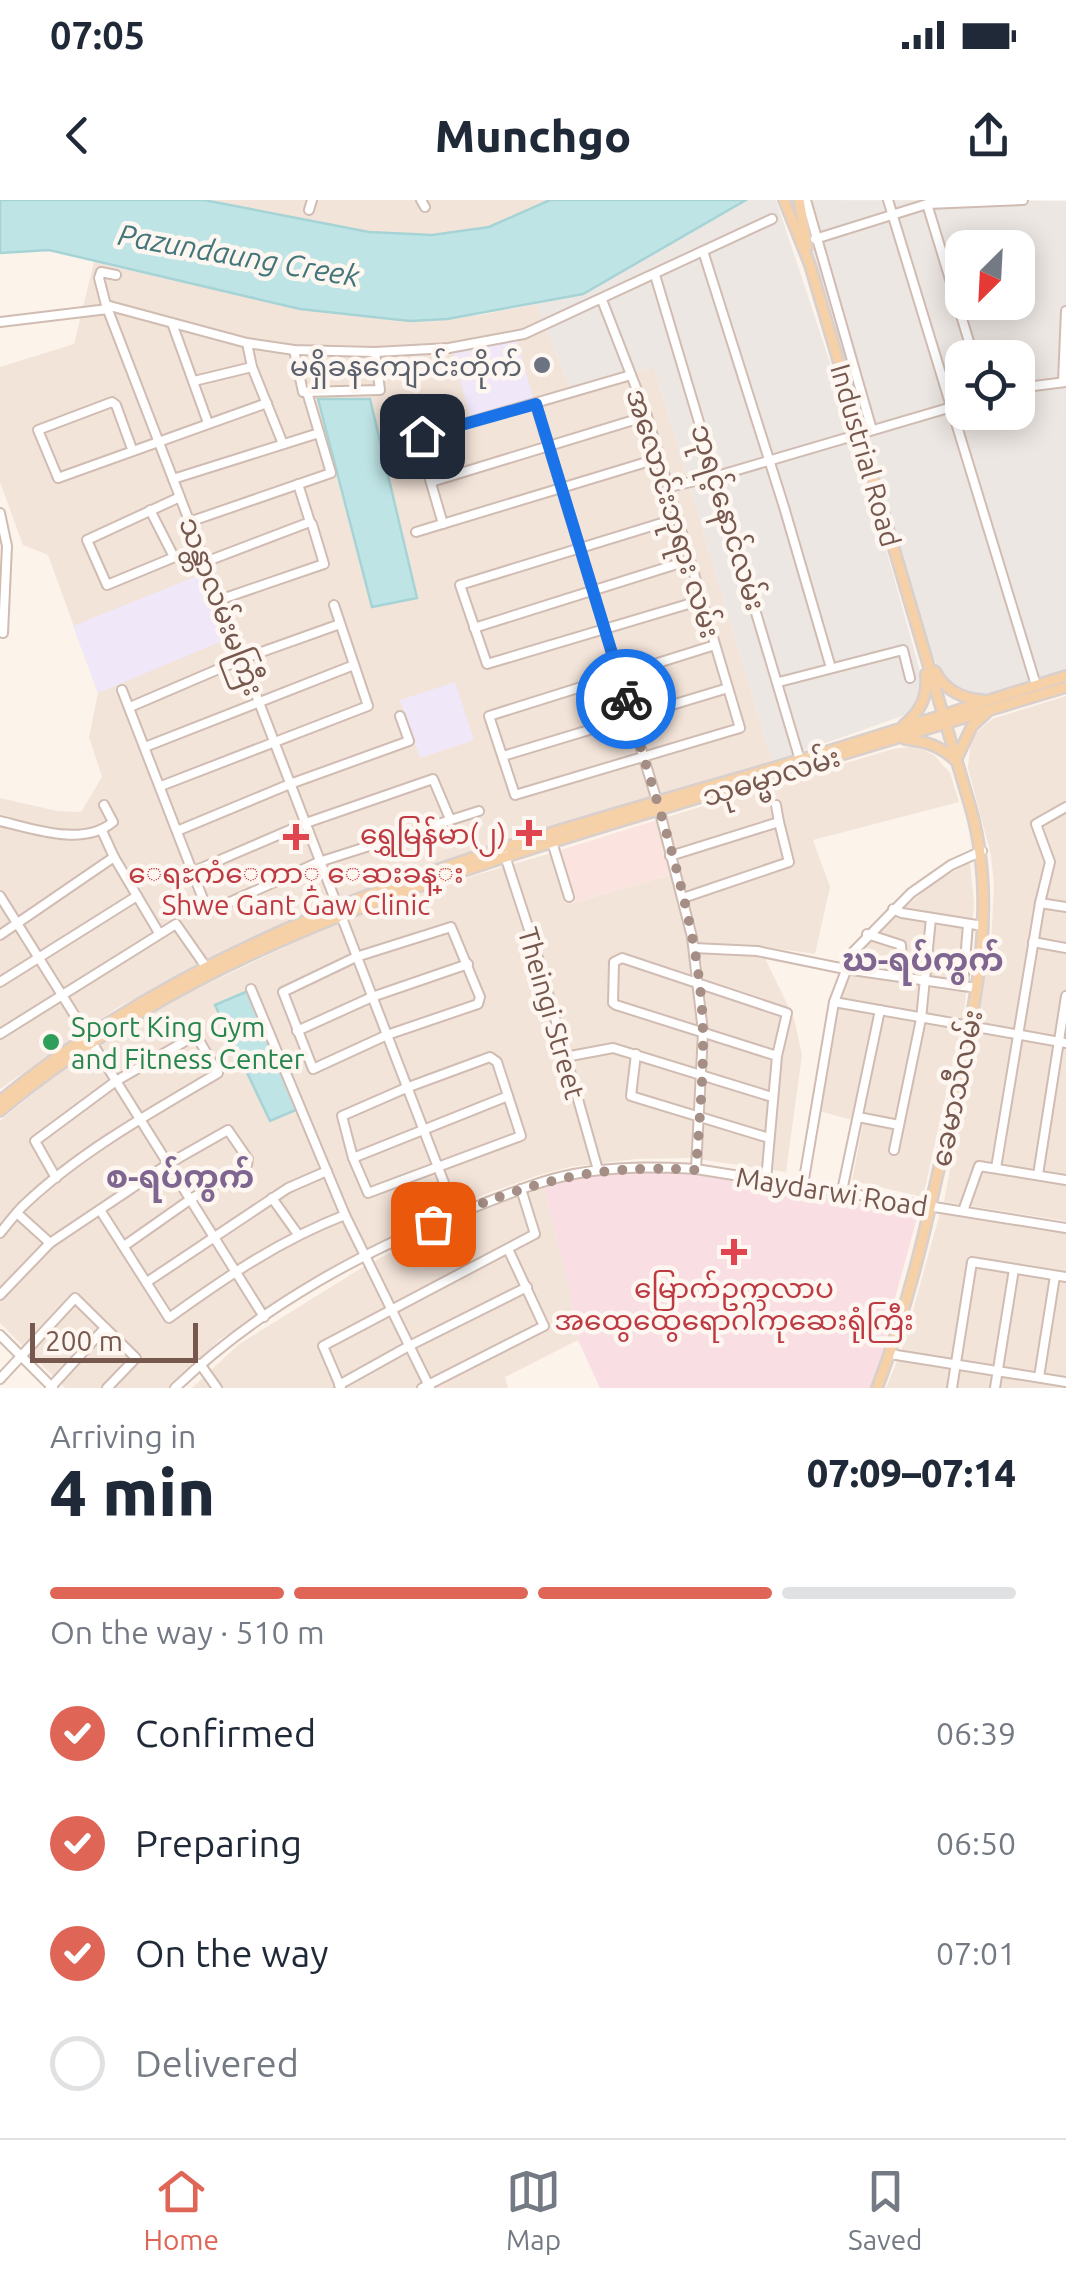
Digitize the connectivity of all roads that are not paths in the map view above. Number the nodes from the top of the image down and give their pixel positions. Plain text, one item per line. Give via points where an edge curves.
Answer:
1 (312, 200) edge
2 (784, 200) edge
3 (803, 200) edge
4 (888, 200) edge
5 (1023, 200) edge
6 (927, 204) junction
7 (309, 210) dead end
8 (893, 217) junction
9 (772, 220) dead end
10 (815, 239) junction
11 (702, 250) junction
12 (810, 265) junction
13 (655, 274) junction
14 (116, 275) dead end
15 (602, 300) junction
16 (107, 307) junction
17 (1066, 311) edge
18 (0, 322) edge
19 (172, 323) junction
20 (969, 340) edge
21 (246, 343) junction
22 (294, 350) junction
23 (374, 352) junction
24 (252, 367) junction
25 (631, 375) junction
26 (194, 381) junction
27 (1065, 382) edge
28 (1035, 385) edge
29 (945, 390) edge
30 (306, 392) junction
31 (266, 403) junction
32 (536, 404) junction
33 (945, 408) edge
34 (648, 416) junction
35 (208, 423) junction
36 (872, 430) junction
37 (957, 430) edge
38 (319, 433) junction
39 (860, 434) junction
40 (158, 440) junction
41 (284, 444) junction
42 (549, 446) junction
43 (132, 449) junction
44 (660, 458) junction
45 (768, 460) junction
46 (717, 476) junction
47 (173, 479) junction
48 (431, 482) junction
49 (298, 484) junction
50 (668, 487) junction
51 (561, 488) junction
52 (180, 497) junction
53 (150, 510) junction
54 (0, 513) edge
55 (678, 518) junction
56 (190, 522) junction
57 (310, 522) junction
58 (443, 524) junction
59 (416, 532) dead end
60 (199, 547) junction
61 (578, 549) junction
62 (174, 557) junction
63 (690, 560) junction
64 (204, 562) junction
65 (592, 590) junction
66 (219, 600) junction
67 (702, 600) junction
68 (334, 605) dead end
69 (340, 624) junction
70 (474, 628) junction
71 (604, 630) junction
72 (3, 633) dead end
73 (715, 645) junction
74 (923, 646) junction
75 (242, 659) junction
76 (354, 665) junction
77 (831, 668) junction
78 (618, 676) junction
79 (1066, 676) edge
80 (910, 678) dead end
81 (779, 682) junction
82 (1036, 686) junction
83 (728, 688) junction
84 (1066, 688) edge
85 (122, 690) dead end
86 (258, 700) junction
87 (989, 705) junction
88 (130, 708) junction
89 (400, 716) dead end
90 (631, 718) junction
91 (944, 720) junction
92 (897, 734) junction
93 (274, 740) junction
94 (145, 746) junction
95 (503, 756) junction
96 (642, 757) junction
97 (800, 760) junction
98 (956, 761) junction
99 (290, 784) junction
100 (160, 786) junction
101 (776, 805) dead end
102 (104, 806) dead end
103 (657, 806) junction
104 (1066, 807) edge
105 (480, 811) dead end
106 (450, 819) junction
107 (0, 820) edge
108 (778, 822) junction
109 (306, 824) junction
110 (102, 831) junction
111 (177, 832) junction
112 (552, 842) junction
113 (982, 851) junction
114 (504, 852) junction
115 (670, 856) junction
116 (114, 858) junction
117 (320, 862) junction
118 (192, 872) junction
119 (0, 896) edge
120 (137, 896) junction
121 (569, 896) dead end
122 (683, 898) junction
123 (906, 898) junction
124 (1040, 904) junction
125 (894, 908) junction
126 (1066, 908) edge
127 (340, 911) junction
128 (907, 914) junction
129 (931, 918) junction
130 (17, 924) junction
131 (968, 924) junction
132 (983, 926) junction
133 (159, 933) junction
134 (867, 934) junction
135 (0, 935) edge
136 (1034, 942) junction
137 (694, 948) junction
138 (1066, 948) edge
139 (356, 957) junction
140 (38, 958) junction
141 (468, 964) junction
142 (206, 967) junction
143 (844, 969) junction
144 (903, 976) junction
145 (925, 980) junction
146 (0, 982) edge
147 (700, 986) junction
148 (963, 986) junction
149 (977, 988) junction
150 (251, 989) dead end
151 (60, 994) junction
152 (1066, 996) edge
153 (372, 997) junction
154 (834, 1002) junction
155 (880, 1010) junction
156 (921, 1018) junction
157 (969, 1028) junction
158 (298, 1031) junction
159 (703, 1032) junction
160 (0, 1034) edge
161 (387, 1035) junction
162 (1018, 1036) junction
163 (89, 1038) junction
164 (1062, 1043) edge
165 (636, 1054) junction
166 (777, 1056) junction
167 (566, 1057) junction
168 (702, 1076) junction
169 (116, 1081) junction
170 (406, 1088) junction
171 (508, 1096) junction
172 (772, 1097) junction
173 (0, 1101) edge
174 (0, 1111) edge
175 (858, 1117) junction
176 (699, 1118) junction
177 (140, 1119) junction
178 (898, 1125) junction
179 (422, 1129) junction
180 (769, 1138) junction
181 (894, 1150) dead end
182 (354, 1158) junction
183 (168, 1164) junction
184 (436, 1167) junction
185 (996, 1168) junction
186 (326, 1170) junction
187 (598, 1170) junction
188 (696, 1170) junction
189 (1038, 1174) junction
190 (56, 1178) junction
191 (766, 1180) junction
192 (1066, 1180) edge
193 (803, 1185) junction
194 (521, 1189) junction
195 (842, 1191) junction
196 (272, 1198) junction
197 (190, 1199) junction
198 (931, 1206) junction
199 (100, 1210) junction
200 (962, 1212) junction
201 (18, 1214) junction
202 (456, 1214) junction
203 (345, 1215) junction
204 (1066, 1228) edge
205 (0, 1233) edge
206 (297, 1234) junction
207 (213, 1236) junction
208 (50, 1244) junction
209 (124, 1246) junction
210 (508, 1249) junction
211 (364, 1257) junction
212 (1014, 1269) junction
213 (236, 1270) junction
214 (1056, 1276) junction
215 (1066, 1277) edge
216 (147, 1282) junction
217 (527, 1287) junction
218 (0, 1296) edge
219 (391, 1310) junction
220 (264, 1317) junction
221 (106, 1328) junction
222 (0, 1336) edge
223 (409, 1346) junction
224 (890, 1354) junction
225 (20, 1356) junction
226 (200, 1364) junction
227 (956, 1364) junction
228 (998, 1371) junction
229 (1039, 1378) junction
230 (0, 1379) edge
231 (1066, 1382) edge
232 (340, 1386) edge
233 (427, 1387) edge
234 (52, 1388) edge
235 (108, 1388) edge
236 (175, 1388) edge
237 (217, 1388) edge
238 (876, 1388) edge
239 (952, 1388) edge
240 (995, 1388) edge

1 - 7 street
2 - 12 main road
3 - 10 street
3 - 12 main road
4 - 8 street
5 - 6 street
6 - 8 street
6 - 20 street
8 - 10 street
8 - 29 street
9 - 11 street
10 - 36 street
11 - 13 street
11 - 45 street
12 - 39 main road, Industrial Road
13 - 15 street
13 - 46 street, ဘုရင့်နောင်လမ်း
14 - 16 street via 100,274
15 - 23 street via 524,334
15 - 25 street, အလောင်းဘုရား လမ်း
16 - 18 street
16 - 19 street
16 - 40 street, သန္တာလမ်းမကြီး
17 - 27 street
19 - 21 street
19 - 26 street
21 - 22 street
21 - 24 street
22 - 23 street
22 - 30 street
23 - 30 street via 380,390
24 - 26 street
24 - 31 street
25 - 32 street
25 - 34 street, အလောင်းဘုရား လမ်း
26 - 35 street
27 - 28 street
30 - 38 street
31 - 35 street
31 - 41 street
32 - 42 street
32 - 48 street via 422,436
33 - 36 street
34 - 42 street
34 - 44 street, အလောင်းဘုရား လမ်း
35 - 40 street
36 - 39 street
37 - 82 street
38 - 41 street
38 - 49 street via 331,473
39 - 45 street
39 - 74 main road, Industrial Road
40 - 43 street
40 - 47 street, သန္တာလမ်းမကြီး
41 - 47 street
42 - 48 street
42 - 51 street
43 - 43 street via 57,478 38,430 112,402
44 - 50 street, အလောင်းဘုရား လမ်း
44 - 51 street
45 - 46 street
45 - 77 street
46 - 50 street
46 - 81 street, ဘုရင့်နောင်လမ်း
47 - 52 street, သန္တာလမ်းမကြီး
48 - 58 street
49 - 56 street
49 - 57 street
50 - 55 street, အလောင်းဘုရား လမ်း
51 - 58 street
51 - 61 street
52 - 53 street
52 - 56 street, သန္တာလမ်းမကြီး
53 - 62 street
53 - 62 street via 87,539 105,584
54 - 72 street via 8,546
55 - 61 street
55 - 63 street, အလောင်းဘုရား လမ်း
56 - 60 street, သန္တာလမ်းမကြီး
57 - 64 street
57 - 66 street via 325,562
58 - 59 street
60 - 62 street
60 - 64 street, သန္တာလမ်းမကြီး
61 - 65 street
61 - 70 street via 460,584
63 - 65 street
63 - 67 street, အလောင်းဘုရား လမ်း
64 - 66 street, သန္တာလမ်းမကြီး
65 - 70 street
65 - 71 street
66 - 75 street, သန္တာလမ်းမကြီး
67 - 71 street
67 - 73 street, အလောင်းဘုရား လမ်း
68 - 69 street
69 - 75 street
69 - 76 street
70 - 71 street via 486,664
71 - 78 street
73 - 78 street
73 - 83 street, အလောင်းဘုရား လမ်း
74 - 87 main road via 940,681
74 - 91 main road, ခေမာသီလမ်း
74 - 92 main road via 924,701
75 - 86 street, သန္တာလမ်းမကြီး
75 - 88 street
76 - 86 street
76 - 93 street via 368,706
77 - 80 street via 903,650
77 - 81 street
78 - 90 street
78 - 95 street via 489,716
79 - 82 main road, သုဓမ္မာလမ်း
81 - 97 street, ဘုရင့်နောင်လမ်း
82 - 87 main road, သုဓမ္မာလမ်း
83 - 90 street
83 - 96 street, အလောင်းဘုရား လမ်း via 740,728
84 - 87 main road, သုဓမ္မာလမ်း
85 - 88 street
86 - 93 street, သန္တာလမ်းမကြီး
86 - 94 street
87 - 91 main road, သုဓမ္မာလမ်း
87 - 98 main road
88 - 94 street
89 - 99 street via 409,740
90 - 95 street
90 - 96 street
91 - 92 main road, သုဓမ္မာလမ်း
91 - 98 main road, ခေမာသီလမ်း
92 - 97 main road, သုဓမ္မာလမ်း
92 - 98 main road via 944,750
92 - 103 main road, သုဓမ္မာလမ်း
93 - 99 street, သန္တာလမ်းမကြီး
93 - 100 street
94 - 100 street
95 - 96 street via 516,795
96 - 103 street
97 - 103 main road, သုဓမ္မာလမ်း
98 - 113 main road, ခေမာသီလမ်း
99 - 109 street, သန္တာလမ်းမကြီး
99 - 111 street
100 - 111 street
101 - 108 street
102 - 110 street via 113,822
103 - 112 main road, သုဓမ္မာလမ်း
103 - 114 main road, သုဓမ္မာလမ်း
103 - 115 street
104 - 124 street via 1036,824 1050,862
105 - 106 street
106 - 109 street via 436,779
106 - 117 street
107 - 110 street via 60,833
108 - 115 street
108 - 122 street via 789,862
109 - 117 street, သန္တာလမ်းမကြီး
109 - 118 street
110 - 116 street
111 - 118 street
112 - 114 main road, သုဓမ္မာလမ်း
112 - 121 street
113 - 123 street
113 - 132 main road, ခေမာသီလမ်း
114 - 127 main road, သုဓမ္မာလမ်း
114 - 167 street, Theingi Street
115 - 122 street
116 - 120 street
116 - 130 street
117 - 118 street via 208,912
117 - 127 street, သန္တာလမ်းမကြီး
119 - 130 street
120 - 133 street
120 - 140 street
122 - 137 street
123 - 125 street
123 - 128 street
124 - 126 street
124 - 136 street
125 - 128 street
125 - 134 street
127 - 139 street, သန္တာလမ်းမကြီး
127 - 142 main road, သုဓမ္မာလမ်း
127 - 163 main road, သုဓမ္မာလမ်း
128 - 129 street
129 - 131 street
129 - 145 street
130 - 135 street
130 - 140 street
131 - 132 street
131 - 148 street
132 - 149 main road, ခေမာသီလမ်း
133 - 142 street via 176,924
133 - 151 street
134 - 143 street
134 - 144 street via 901,945
136 - 138 street
136 - 162 street
137 - 143 street via 757,951
137 - 147 street
139 - 141 street via 451,927
139 - 153 street, သန္တာလမ်းမကြီး
139 - 158 street via 283,992
140 - 146 street
140 - 151 street
141 - 153 street
141 - 161 street via 481,1001
142 - 163 main road, သုဓမ္မာလမ်း
143 - 144 street
143 - 154 street
144 - 145 street
145 - 148 street
145 - 156 street
147 - 159 street
147 - 159 street via 617,958 613,1003
147 - 166 street via 787,1013
148 - 149 street
149 - 157 main road, ခေမာသီလမ်း
150 - 186 street
151 - 160 street
151 - 163 street
152 - 164 street
153 - 158 street
153 - 161 street, သန္တာလမ်းမကြီး
154 - 155 street
154 - 193 street
155 - 156 street
155 - 175 street
156 - 157 street
156 - 178 street
157 - 162 street
157 - 198 main road, ခေမာသီလမ်း
158 - 161 street via 312,1069
159 - 166 street
159 - 168 street
161 - 170 street, သန္တာလမ်းမကြီး
162 - 164 street
162 - 185 street
163 - 169 street
163 - 173 main road, သုဓမ္မာလမ်း
163 - 174 main road, သုဓမ္မာလမ်း
164 - 189 street
165 - 167 street via 601,1048
165 - 168 street
165 - 176 street via 630,1096
166 - 172 street
167 - 187 street, Theingi Street
168 - 172 street
168 - 176 street
169 - 177 street
169 - 177 street via 196,1036 218,1074
169 - 190 street via 35,1143
170 - 171 street via 490,1058
170 - 179 street, သန္တာလမ်းမကြီး
170 - 182 street via 342,1116
171 - 179 street
171 - 184 street via 522,1134
172 - 180 street
175 - 178 street
175 - 195 street
176 - 180 street
176 - 188 street
177 - 183 street
177 - 190 street
178 - 181 street
179 - 182 street
179 - 184 street, သန္တာလမ်းမကြီး
180 - 191 street
182 - 184 street via 372,1194
183 - 197 street
183 - 197 street via 228,1130 249,1162
183 - 199 street
184 - 202 street, သန္တာလမ်းမကြီး
185 - 189 street
185 - 200 street via 976,1170
186 - 196 street
186 - 203 street
187 - 188 street, Maydarwi Road
187 - 194 street, Maydarwi Road
188 - 191 street, Maydarwi Road
189 - 192 street
190 - 201 street
191 - 193 street, Maydarwi Road
193 - 195 street, Maydarwi Road
194 - 202 street, Maydarwi Road
194 - 210 street via 535,1234
195 - 198 street, Maydarwi Road
196 - 206 street
196 - 207 street
197 - 207 street
197 - 209 street
198 - 200 street, Maydarwi Road
198 - 224 main road, ခေမာသီလမ်း
199 - 208 street
199 - 209 street
200 - 204 street, Maydarwi Road
201 - 205 street
201 - 208 street
202 - 211 street, Maydarwi Road
203 - 206 street
203 - 211 street
206 - 213 street
207 - 213 street
207 - 216 street
208 - 218 street
209 - 216 street
210 - 217 street
210 - 219 street
211 - 219 street
211 - 220 street, Maydarwi Road
212 - 214 street
212 - 227 street via 972,1262
212 - 228 street
213 - 216 street via 169,1318
213 - 220 street
214 - 215 street
214 - 229 street
217 - 223 street
217 - 233 street via 544,1326
219 - 223 street
219 - 232 street via 322,1346
220 - 226 street, Maydarwi Road
221 - 225 street via 75,1298
221 - 234 street
221 - 235 street via 136,1358
222 - 225 street
223 - 232 street
223 - 233 street
224 - 227 street
224 - 238 main road, ခေမာသီလမ်း
225 - 230 street
225 - 234 street
226 - 236 street, Maydarwi Road
226 - 237 street
227 - 228 street
227 - 239 street
228 - 229 street
228 - 240 street
229 - 231 street

